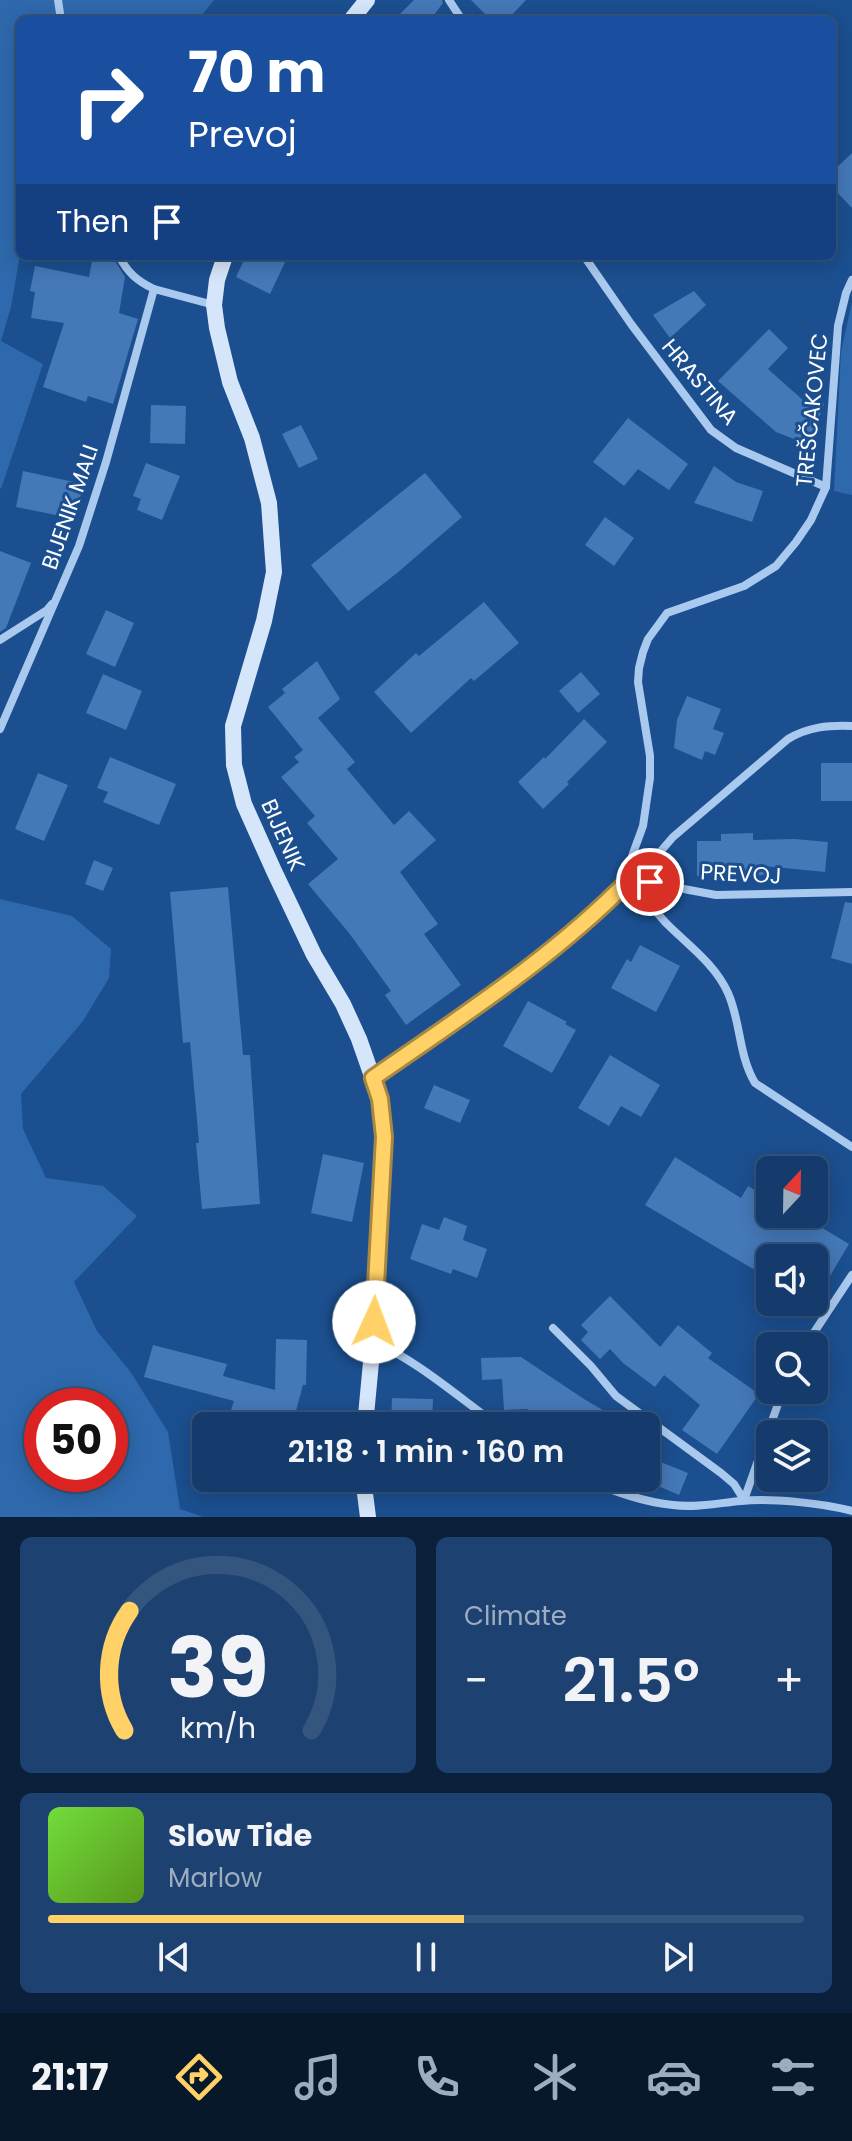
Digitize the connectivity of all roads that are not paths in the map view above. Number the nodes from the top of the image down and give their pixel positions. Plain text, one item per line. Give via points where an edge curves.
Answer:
1 (367, 0) edge
2 (354, 16) edge
3 (121, 260) edge
4 (224, 260) edge
5 (587, 260) edge
6 (852, 280) edge
7 (154, 289) junction
8 (214, 305) junction
9 (826, 487) junction
10 (58, 596) junction
11 (0, 640) edge
12 (852, 726) edge
13 (0, 729) edge
14 (630, 879) junction
15 (852, 892) edge
16 (373, 1078) junction
17 (852, 1147) edge
18 (852, 1275) edge
19 (553, 1328) dead end
20 (814, 1332) edge
21 (373, 1341) junction
22 (778, 1404) edge
23 (366, 1412) edge
24 (480, 1412) edge
25 (365, 1492) edge
26 (619, 1492) edge
27 (744, 1500) junction
28 (852, 1511) edge
29 (368, 1517) edge

1 - 2 main road
3 - 7 street via 137,281
4 - 8 main road, BIJENIK
5 - 9 street, HRASTINA via 711,430 736,448
6 - 9 street, TREŠČAKOVEC via 838,326
7 - 8 street
7 - 10 street, BIJENIK MALI via 106,462
8 - 16 main road, BIJENIK via 230,382 269,503 274,572 233,726 234,765 258,837 343,1004
9 - 14 street, TREŠČAKOVEC via 811,520 776,566 744,586 667,613 648,639 638,682 650,778 643,826 628,867
10 - 11 street via 47,610
10 - 13 street, BIJENIK MALI
12 - 14 street via 824,726 788,739
14 - 15 street, PREVOJ via 716,895
14 - 16 street via 533,966
14 - 17 street via 720,979 730,996 746,1068 755,1083
16 - 21 main road, BIJENIK via 384,1137
18 - 20 street
19 - 27 street via 616,1396 721,1473
21 - 23 main road, BIJENIK
21 - 24 street
22 - 27 street
25 - 29 main road
26 - 27 street via 674,1505
27 - 28 street

